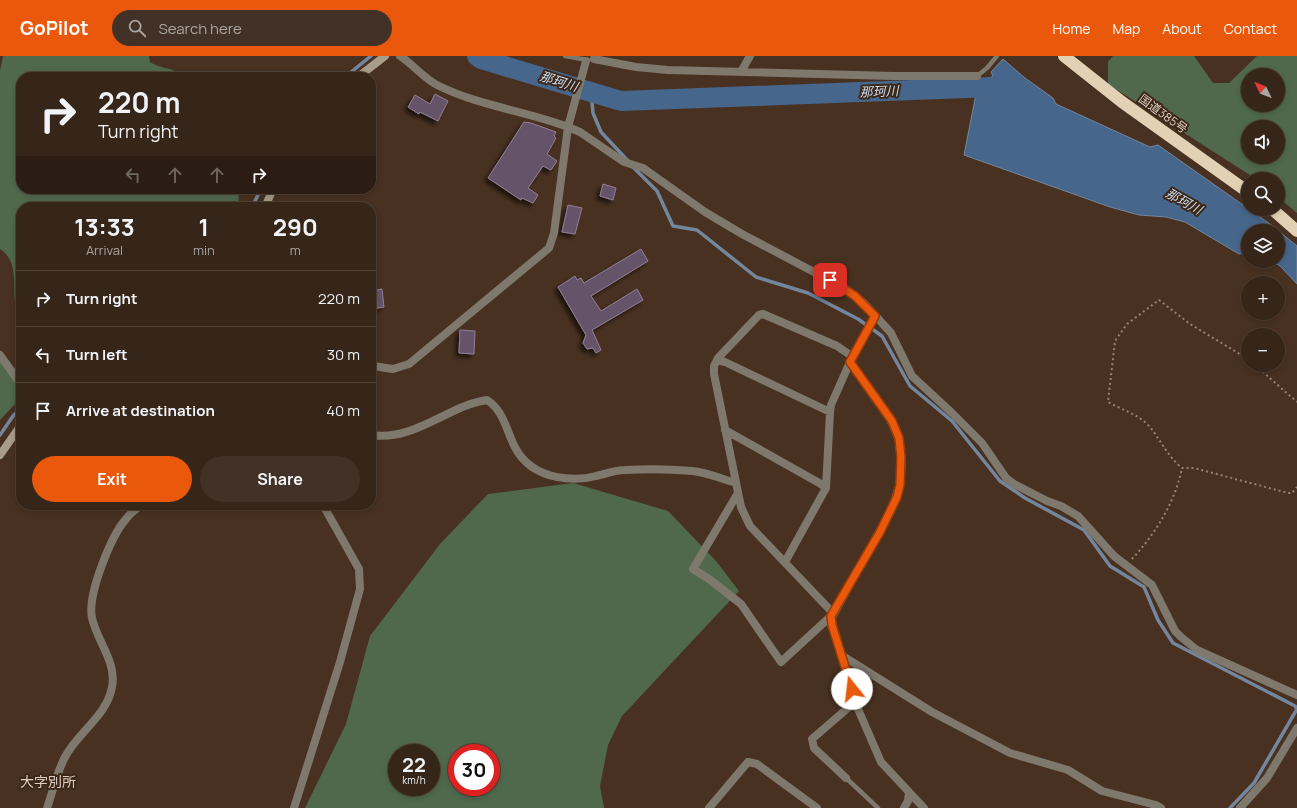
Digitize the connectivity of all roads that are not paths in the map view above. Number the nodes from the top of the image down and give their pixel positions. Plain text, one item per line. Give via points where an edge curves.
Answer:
1 (385, 56) edge
2 (400, 56) edge
3 (565, 56) edge
4 (750, 56) edge
5 (997, 56) edge
6 (1064, 56) edge
7 (590, 61) edge
8 (742, 70) junction
9 (364, 72) edge
10 (977, 76) joint
11 (569, 124) junction
12 (1241, 187) edge
13 (1280, 216) edge
14 (1297, 231) edge
15 (875, 316) junction
16 (0, 355) edge
17 (717, 360) junction
18 (851, 360) junction
19 (376, 366) edge
20 (16, 378) edge
21 (830, 412) junction
22 (725, 430) junction
23 (16, 432) edge
24 (376, 436) edge
25 (0, 455) edge
26 (736, 483) junction
27 (826, 488) junction
28 (738, 493) junction
29 (136, 510) edge
30 (326, 510) edge
31 (784, 562) junction
32 (832, 614) junction
33 (841, 655) junction
34 (1297, 695) edge
35 (856, 701) junction
36 (1297, 728) edge
37 (846, 778) joint
38 (906, 789) junction
39 (47, 808) edge
40 (294, 808) edge
41 (710, 808) edge
42 (818, 808) edge
43 (878, 808) edge
44 (904, 808) edge
45 (924, 808) edge
46 (1161, 808) edge
47 (1240, 808) edge

1 - 9 street
2 - 11 street via 412,63 424,76 459,94 500,108
3 - 7 lane
4 - 8 street
5 - 10 lane
6 - 12 highway, 国道385号 via 1128,106
7 - 8 street via 636,68
7 - 11 street
8 - 10 street via 893,76
11 - 15 street via 624,162 643,168 705,212 841,286 864,303
11 - 19 street via 554,233 549,248 410,364 393,369
13 - 14 highway
15 - 18 street
15 - 34 street via 896,340 912,376 982,443 1006,478 1078,516 1107,549 1152,585 1175,631 1197,650
16 - 20 street
17 - 18 street via 762,314 836,346
17 - 21 street
17 - 22 street via 714,374
18 - 21 street
18 - 32 street via 892,421 899,438 900,485 883,526
21 - 27 street
22 - 26 street
22 - 27 street
23 - 25 street
24 - 26 street via 388,437 434,422 473,403 487,400 500,412 508,436 519,456 536,470 547,474 581,479 625,470 693,471
26 - 28 street
27 - 31 street
28 - 31 street via 750,526
28 - 32 street via 693,569 741,604 781,662
29 - 39 street via 126,518 112,540 93,599 92,617 112,668 112,687 106,704 65,757
30 - 40 street via 359,569 360,588 340,662
31 - 32 street
32 - 33 street via 832,625
33 - 35 street
33 - 46 street via 932,712 1010,753 1068,770 1102,791
35 - 37 street via 812,739 814,748
35 - 38 street via 881,762
36 - 47 street via 1267,778
37 - 43 lane
38 - 44 street via 909,796
38 - 45 street
41 - 42 street via 748,762 757,764

